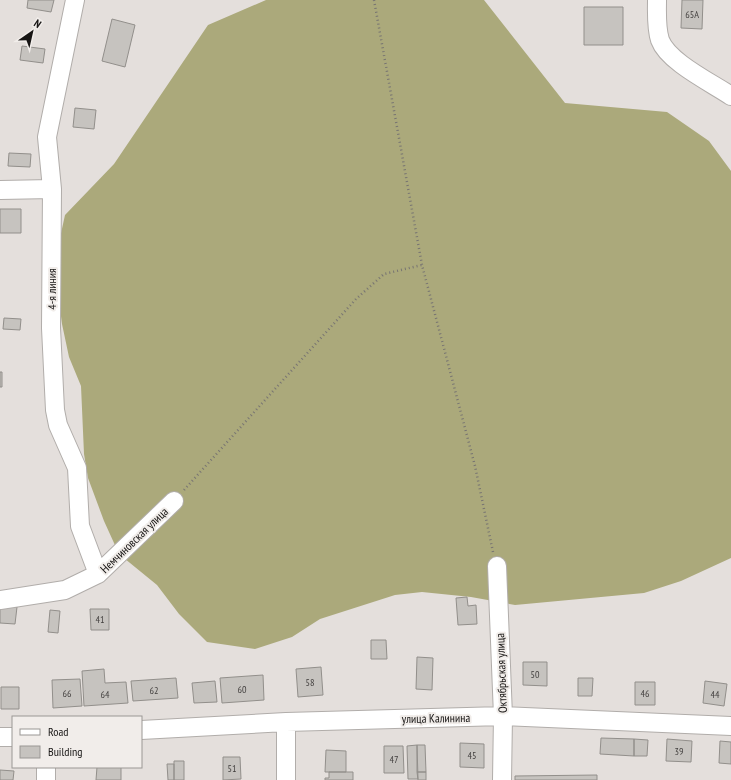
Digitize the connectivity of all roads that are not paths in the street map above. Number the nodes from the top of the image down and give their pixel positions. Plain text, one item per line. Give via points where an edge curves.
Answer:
1 (75, 0) edge
2 (657, 0) edge
3 (731, 96) edge
4 (52, 189) junction
5 (0, 190) edge
6 (174, 501) road end
7 (496, 566) road end
8 (98, 574) junction
9 (0, 600) edge
10 (503, 716) junction
11 (286, 722) junction
12 (731, 726) edge
13 (142, 730) edge
14 (0, 737) edge
15 (12, 737) edge
16 (46, 768) edge
17 (46, 780) edge
18 (286, 780) edge
19 (502, 780) edge

1 - 4 street, 4-я линия via 47,137
2 - 3 street via 660,41 671,56
4 - 5 street
4 - 8 street, 4-я линия via 51,328 55,410 58,424 77,468 80,526
6 - 8 street, Немчиновская улица
7 - 10 street, Октябрьская улица
8 - 9 street, Немчиновская улица via 65,590
10 - 11 street, улица Калинина
10 - 12 street, улица Калинина
10 - 19 street, Октябрьская улица
11 - 13 street, улица Калинина
11 - 18 street
14 - 15 street
16 - 17 street

